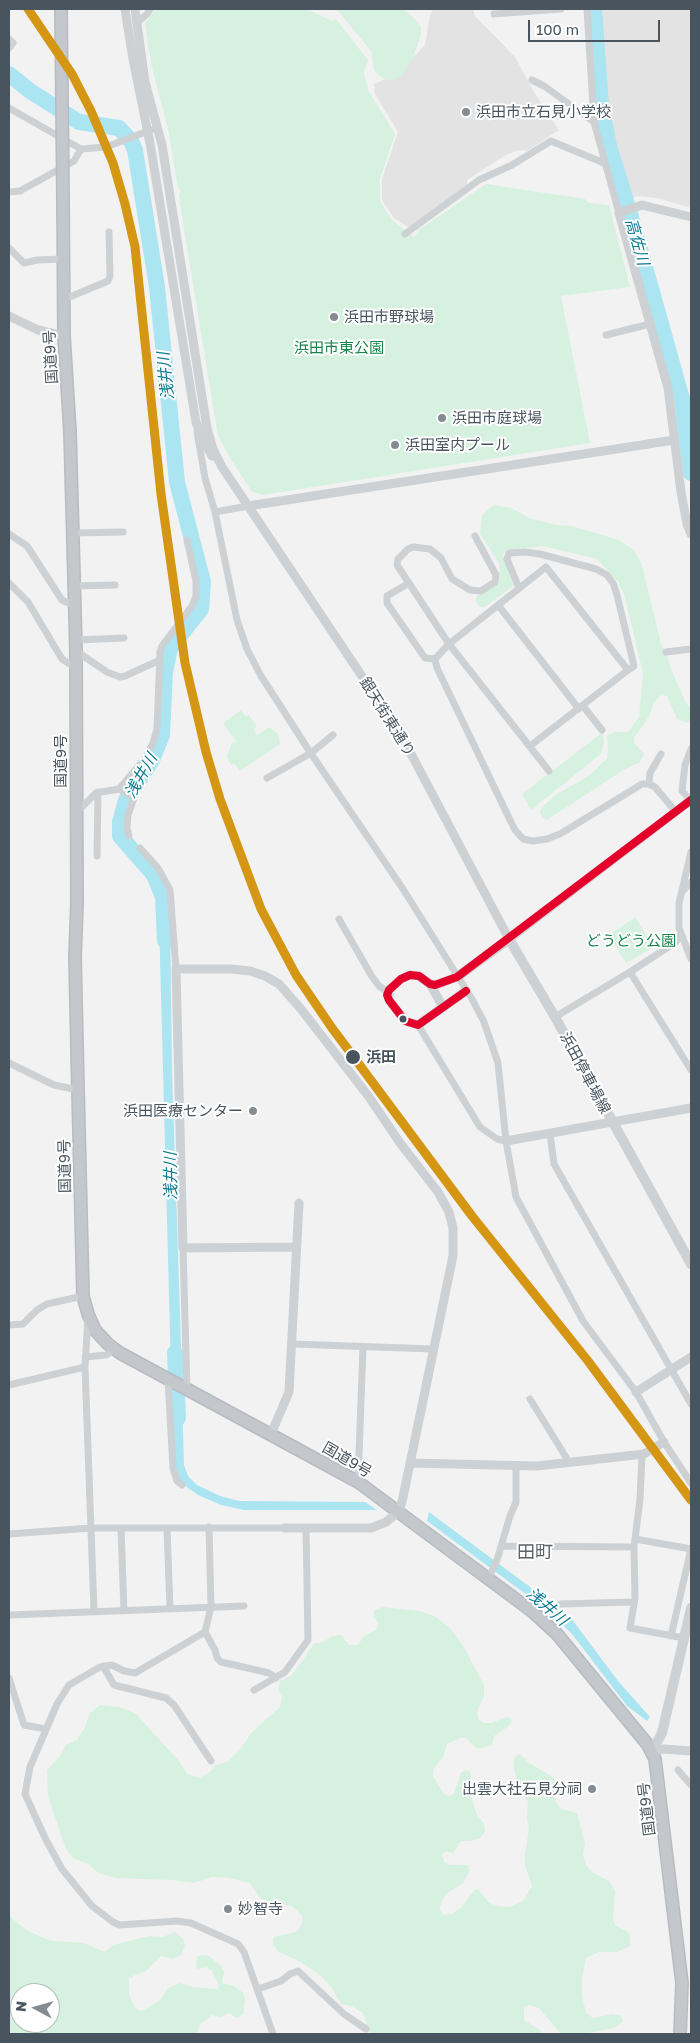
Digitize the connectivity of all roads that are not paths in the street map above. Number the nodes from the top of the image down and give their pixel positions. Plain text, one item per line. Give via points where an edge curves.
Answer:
1 (61, 9) edge
2 (125, 9) edge
3 (135, 9) edge
4 (150, 9) edge
5 (546, 9) edge
6 (561, 9) edge
7 (588, 9) edge
8 (494, 14) dead end
9 (137, 23) junction
10 (9, 39) edge
11 (9, 48) edge
12 (532, 80) dead end
13 (9, 108) edge
14 (594, 122) junction
15 (158, 128) junction
16 (148, 131) junction
17 (82, 149) junction
18 (604, 163) junction
19 (9, 192) edge
20 (621, 212) junction
21 (691, 217) edge
22 (109, 232) dead end
23 (404, 234) dead end
24 (9, 248) edge
25 (64, 260) junction
26 (64, 297) junction
27 (9, 316) edge
28 (650, 324) junction
29 (606, 335) dead end
30 (64, 336) junction
31 (196, 422) junction
32 (674, 440) junction
33 (222, 467) junction
34 (248, 506) junction
35 (215, 512) junction
36 (123, 532) dead end
37 (73, 533) junction
38 (9, 534) edge
39 (691, 534) edge
40 (475, 536) dead end
41 (187, 540) dead end
42 (556, 559) junction
43 (546, 567) junction
44 (9, 583) edge
45 (410, 583) junction
46 (115, 585) dead end
47 (75, 586) junction
48 (519, 588) junction
49 (75, 606) junction
50 (498, 606) junction
51 (124, 638) dead end
52 (449, 644) junction
53 (76, 646) junction
54 (691, 649) edge
55 (666, 652) dead end
56 (160, 660) junction
57 (435, 660) junction
58 (76, 668) junction
59 (628, 670) junction
60 (581, 707) junction
61 (602, 730) dead end
62 (333, 735) dead end
63 (530, 746) junction
64 (691, 749) edge
65 (311, 753) junction
66 (661, 754) dead end
67 (549, 771) dead end
68 (267, 778) dead end
69 (649, 784) junction
70 (121, 790) junction
71 (98, 792) junction
72 (691, 801) edge
73 (77, 812) junction
74 (676, 812) junction
75 (129, 836) dead end
76 (140, 848) dead end
77 (691, 852) edge
78 (96, 856) dead end
79 (691, 882) edge
80 (682, 892) junction
81 (339, 918) dead end
82 (680, 934) junction
83 (509, 939) junction
84 (691, 959) edge
85 (176, 970) junction
86 (630, 972) junction
87 (457, 977) junction
88 (430, 984) junction
89 (466, 991) junction
90 (388, 992) junction
91 (443, 1007) junction
92 (555, 1017) junction
93 (418, 1025) junction
94 (9, 1063) edge
95 (691, 1070) edge
96 (78, 1090) junction
97 (691, 1108) edge
98 (612, 1123) junction
99 (550, 1134) junction
100 (506, 1141) junction
101 (299, 1203) dead end
102 (296, 1247) junction
103 (183, 1248) junction
104 (691, 1264) edge
105 (83, 1296) junction
106 (88, 1314) junction
107 (9, 1325) edge
108 (293, 1344) junction
109 (363, 1347) junction
110 (115, 1349) junction
111 (433, 1349) junction
112 (86, 1357) junction
113 (691, 1357) edge
114 (85, 1366) junction
115 (671, 1370) junction
116 (170, 1381) junction
117 (9, 1385) edge
118 (185, 1390) junction
119 (636, 1392) junction
120 (530, 1399) dead end
121 (691, 1404) edge
122 (270, 1434) junction
123 (664, 1442) junction
124 (642, 1455) junction
125 (569, 1462) junction
126 (410, 1463) junction
127 (516, 1467) junction
128 (358, 1482) junction
129 (691, 1483) edge
130 (182, 1485) dead end
131 (398, 1512) junction
132 (209, 1527) junction
133 (91, 1528) junction
134 (121, 1528) junction
135 (167, 1528) junction
136 (286, 1528) joint
137 (306, 1528) junction
138 (9, 1534) edge
139 (634, 1543) junction
140 (501, 1546) junction
141 (691, 1549) edge
142 (490, 1576) junction
143 (634, 1602) junction
144 (560, 1604) dead end
145 (244, 1606) dead end
146 (211, 1607) junction
147 (691, 1608) edge
148 (170, 1609) junction
149 (94, 1611) junction
150 (124, 1611) junction
151 (9, 1615) edge
152 (205, 1632) junction
153 (671, 1636) junction
154 (684, 1638) junction
155 (103, 1666) junction
156 (9, 1678) edge
157 (276, 1678) junction
158 (254, 1690) dead end
159 (46, 1729) junction
160 (691, 1750) edge
161 (652, 1751) junction
162 (211, 1761) dead end
163 (678, 1770) dead end
164 (691, 1785) edge
165 (258, 1990) junction
166 (366, 2029) dead end
167 (274, 2034) edge
168 (680, 2034) edge

1 - 25 highway, 国道9号, bridge
2 - 16 street
3 - 9 street
4 - 9 street
5 - 6 street
5 - 8 street
7 - 14 street
9 - 15 street via 145,82
10 - 11 street via 13,43
12 - 14 street
13 - 17 street
14 - 18 street
15 - 16 street
15 - 33 street via 208,428
16 - 17 street via 106,147
16 - 31 street
17 - 19 street via 74,162 20,191
18 - 20 street
18 - 23 street via 551,141 512,165 479,180
20 - 21 street via 640,206
20 - 28 street
22 - 26 street via 108,281
24 - 25 street via 24,263
25 - 26 highway, 国道9号
26 - 30 highway, 国道9号
27 - 30 street via 38,330
28 - 29 street
28 - 32 street via 672,407
30 - 37 highway, 国道9号
31 - 33 street via 208,450
31 - 35 street via 205,478
32 - 34 street
32 - 39 street
33 - 34 street, 銀天街東通り
34 - 35 street
34 - 83 street, 銀天街東通り via 400,733
35 - 65 street via 244,642 261,676
36 - 37 street
37 - 47 highway, 国道9号
38 - 49 street via 27,546 62,600
40 - 45 street via 494,567 495,582 481,591 470,590 452,579 437,553 430,548 413,547 398,558 398,565
41 - 56 street via 196,596 162,646
42 - 43 street
42 - 48 street via 525,552 509,553 507,560
42 - 59 street via 602,572 613,583 634,666
43 - 48 street
43 - 59 street
44 - 58 street via 28,602 62,659
45 - 52 street
45 - 57 street via 387,596 387,603 426,658
46 - 47 street
47 - 49 highway, 国道9号
48 - 50 street
49 - 53 highway, 国道9号
50 - 52 street
50 - 60 street
51 - 53 street
52 - 57 street
52 - 63 street
53 - 56 street via 108,672 120,677
53 - 58 highway, 国道9号
54 - 55 street
56 - 70 street via 155,737 146,757
57 - 69 street via 510,820 523,839 547,839 560,834 642,784
58 - 73 highway, 国道9号
59 - 60 street
60 - 61 street
60 - 63 street
62 - 65 street
63 - 67 street
64 - 72 street via 685,765 682,791
65 - 68 street
65 - 87 street via 403,889
66 - 69 street via 650,773
69 - 74 street
70 - 71 street
70 - 75 street via 134,798 128,815
71 - 73 street
71 - 78 street
72 - 74 street
73 - 96 highway, 国道9号 via 75,957
74 - 83 street
76 - 85 street via 158,868 170,890
77 - 80 street
79 - 80 street
80 - 82 street
81 - 90 street via 371,975
82 - 84 street
82 - 86 street via 676,942
83 - 87 main road
83 - 92 main road, 浜田停車場線
85 - 103 street
85 - 111 street via 250,970 279,984 369,1097 438,1192 449,1212 455,1243
86 - 92 street
86 - 95 street
87 - 88 street via 439,985
87 - 89 street
88 - 90 street via 419,976 410,975
88 - 91 street
89 - 91 street
89 - 100 street via 496,1052
90 - 93 street via 389,1000 406,1021
91 - 93 street
92 - 98 main road, 浜田停車場線
93 - 100 street via 480,1127 497,1139
94 - 96 street via 54,1084
96 - 105 highway, 国道9号
97 - 98 street
98 - 99 street
98 - 104 main road, 浜田停車場線
99 - 100 street
99 - 115 street via 554,1164
100 - 119 street via 516,1197 583,1321
101 - 102 street
102 - 103 street
102 - 108 street
103 - 118 street
105 - 106 highway, 国道9号
105 - 107 street via 47,1304 23,1324
106 - 110 highway, 国道9号 via 95,1330
106 - 112 street
108 - 109 street
108 - 122 street via 290,1392
109 - 111 street
109 - 128 street
110 - 112 street via 106,1355
110 - 116 highway, 国道9号
111 - 126 street
112 - 114 street
113 - 115 street
114 - 117 street
114 - 133 street
115 - 119 street
115 - 121 street
116 - 118 highway, 国道9号
116 - 130 street via 173,1468
118 - 122 highway, 国道9号
119 - 123 street
120 - 125 street
122 - 128 highway, 国道9号
123 - 124 street
123 - 129 street
124 - 125 street
124 - 139 street
125 - 127 street
126 - 127 street
126 - 131 street
127 - 140 street via 516,1502
128 - 131 highway, 国道9号
131 - 137 street via 376,1528
131 - 142 highway, 国道9号
132 - 135 street
132 - 136 street
132 - 146 street
133 - 134 street
133 - 138 street
133 - 149 street
134 - 135 street
134 - 150 street
135 - 148 street
136 - 137 street
137 - 157 street via 309,1637 289,1667
139 - 140 street
139 - 141 street
139 - 143 street
140 - 142 street
141 - 153 street
142 - 161 highway, 国道9号 via 557,1634
143 - 144 street
143 - 153 street via 630,1628
145 - 146 street
146 - 148 street
146 - 152 street
147 - 154 main road
148 - 150 street
149 - 150 street
149 - 151 street
152 - 155 street via 135,1673 112,1665
152 - 157 street via 221,1662 252,1668
153 - 154 street
154 - 161 main road via 662,1733
155 - 159 street via 69,1685
155 - 162 street via 114,1685 166,1698 174,1705
156 - 159 street via 24,1725
157 - 158 street
159 - 165 street via 30,1767 25,1794 54,1855 83,1896 119,1925 191,1923 235,1942 244,1952
160 - 161 street
161 - 168 highway, 国道9号 via 660,1789 682,1983
163 - 164 street
165 - 166 street via 298,1971 344,2014
165 - 167 street

